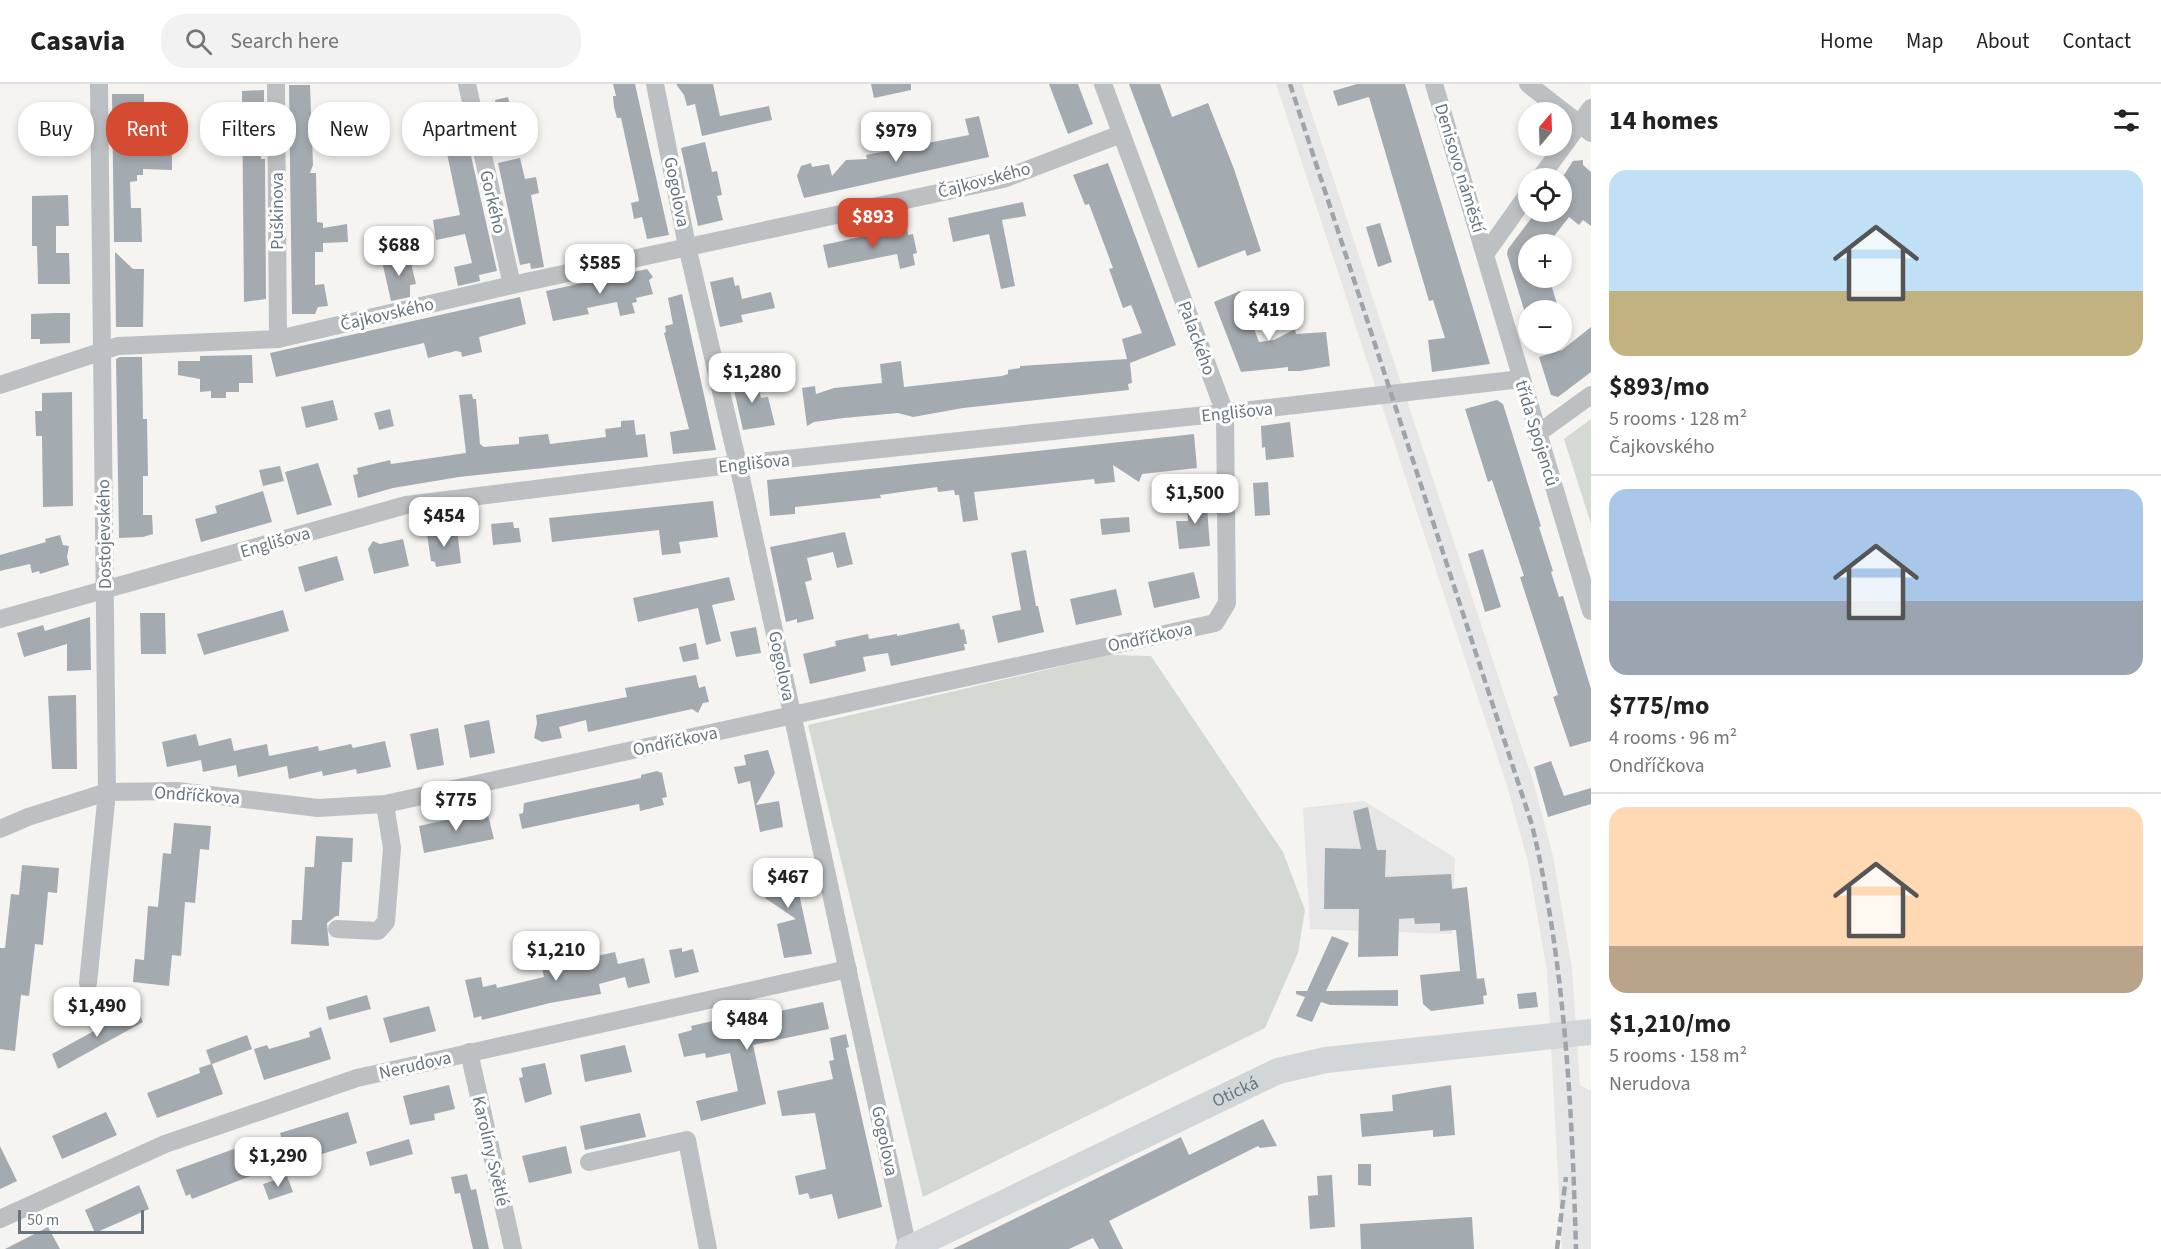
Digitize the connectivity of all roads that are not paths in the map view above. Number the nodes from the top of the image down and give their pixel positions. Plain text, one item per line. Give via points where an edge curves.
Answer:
1 (99, 84) edge
2 (276, 84) edge
3 (466, 84) edge
4 (655, 84) edge
5 (1103, 84) edge
6 (1434, 84) edge
7 (1527, 84) edge
8 (1591, 108) edge
9 (1585, 128) edge
10 (1121, 134) junction
11 (1549, 168) edge
12 (1518, 208) edge
13 (687, 246) junction
14 (1486, 253) junction
15 (512, 285) junction
16 (278, 339) junction
17 (101, 350) junction
18 (1521, 379) junction
19 (0, 385) edge
20 (1591, 394) edge
21 (1225, 413) junction
22 (1537, 434) junction
23 (738, 464) junction
24 (106, 590) junction
25 (1227, 603) joint
26 (1591, 611) edge
27 (0, 619) edge
28 (792, 716) junction
29 (107, 792) junction
30 (385, 804) junction
31 (0, 829) edge
32 (337, 929) dead end
33 (848, 969) junction
34 (88, 983) dead end
35 (1591, 1032) edge
36 (469, 1052) junction
37 (589, 1162) dead end
38 (0, 1219) edge
39 (513, 1249) edge
40 (708, 1249) edge
41 (908, 1249) edge

1 - 17 street, Dostojevského
2 - 16 street, Puškinova
3 - 15 street, Gorkého
4 - 13 street, Gogolova
5 - 10 street, Palackého
6 - 14 street, Denisovo náměstí
7 - 9 street
8 - 9 street
9 - 11 street
10 - 13 street, Čajkovského via 1003,178
10 - 21 street, Palackého
12 - 14 street
13 - 15 street, Čajkovského
13 - 23 street, Gogolova
14 - 18 street, třída Spojenců
15 - 16 street, Čajkovského
16 - 17 street, Čajkovského
17 - 19 street, Čajkovského
17 - 24 street, Dostojevského
18 - 21 street, Englišova
18 - 22 street, třída Spojenců
20 - 22 street
21 - 23 street, Englišova
21 - 25 street, Palackého
22 - 26 street, třída Spojenců
23 - 24 street, Englišova via 406,505
23 - 28 street, Gogolova
24 - 27 street, Englišova
24 - 29 street, Dostojevského
25 - 28 street, Ondříčkova via 1215,623
28 - 30 street, Ondříčkova
28 - 33 street, Gogolova
29 - 30 street, Ondříčkova via 177,791 318,808
29 - 31 street, Ondříčkova
29 - 34 street, Dostojevského
30 - 32 street via 392,848 386,922 378,930
33 - 36 street, Nerudova
33 - 41 street, Gogolova
35 - 41 street, Otická via 1326,1060 1278,1071
36 - 38 street, Nerudova via 357,1078 165,1144
36 - 39 street, Karolíny Světlé
37 - 40 street via 687,1140

